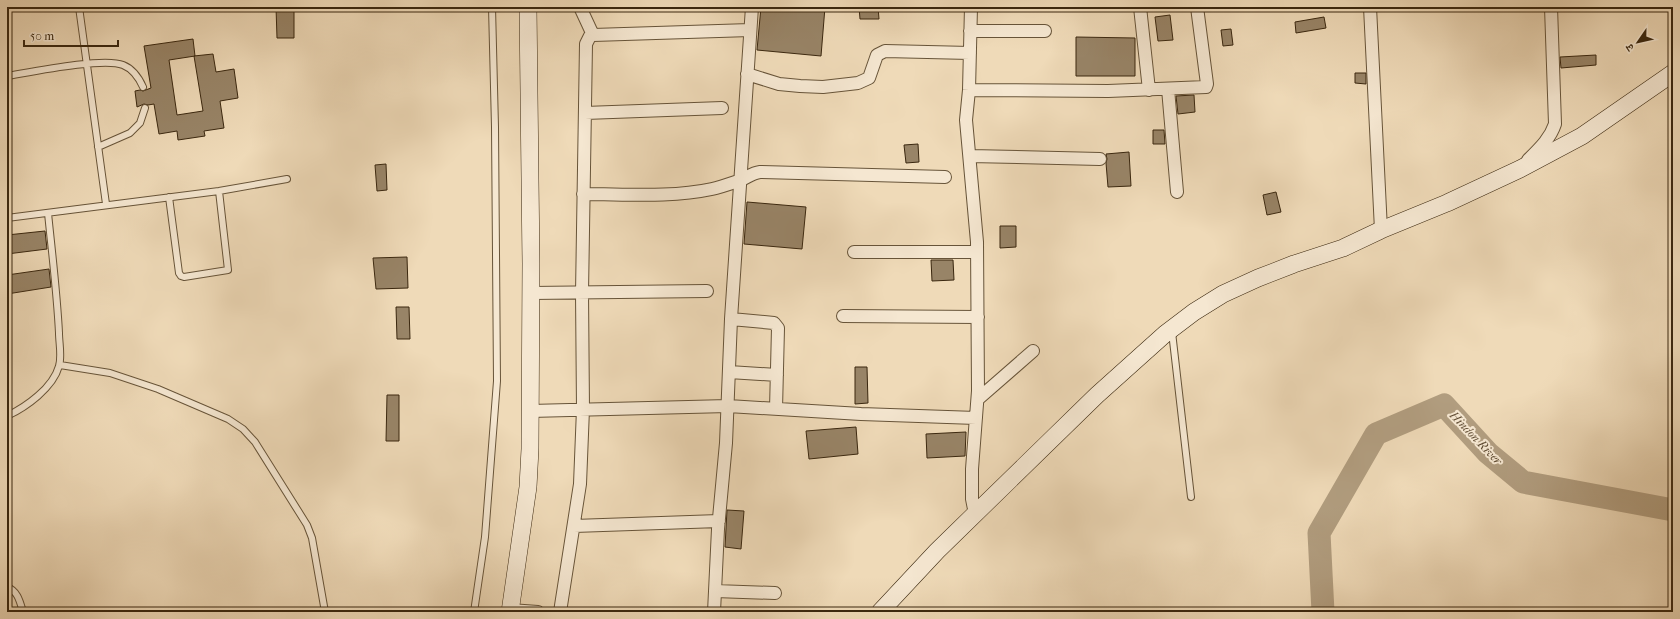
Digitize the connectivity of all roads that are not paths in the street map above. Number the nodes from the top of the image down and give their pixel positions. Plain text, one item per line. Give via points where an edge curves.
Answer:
1 (79, 7) edge
2 (492, 7) edge
3 (528, 7) edge
4 (580, 7) edge
5 (752, 7) edge
6 (971, 7) edge
7 (1140, 7) edge
8 (1197, 7) edge
9 (1370, 7) edge
10 (1551, 7) edge
11 (750, 30) junction
12 (1045, 31) dead end
13 (970, 32) junction
14 (593, 35) junction
15 (970, 53) junction
16 (87, 64) junction
17 (1673, 73) edge
18 (747, 74) junction
19 (7, 76) edge
20 (143, 87) dead end
21 (969, 90) junction
22 (1149, 90) junction
23 (1168, 90) junction
24 (145, 108) dead end
25 (722, 108) dead end
26 (584, 113) junction
27 (98, 146) junction
28 (970, 156) junction
29 (1100, 159) dead end
30 (1520, 169) junction
31 (945, 177) dead end
32 (286, 178) dead end
33 (741, 180) junction
34 (219, 191) junction
35 (1176, 192) dead end
36 (584, 194) junction
37 (169, 197) junction
38 (106, 204) junction
39 (48, 213) junction
40 (7, 218) edge
41 (1381, 230) junction
42 (854, 252) dead end
43 (977, 252) junction
44 (707, 291) dead end
45 (582, 292) junction
46 (531, 293) junction
47 (843, 316) dead end
48 (978, 317) junction
49 (731, 319) junction
50 (1172, 329) junction
51 (1033, 350) dead end
52 (60, 365) junction
53 (729, 372) junction
54 (777, 375) junction
55 (978, 398) junction
56 (728, 406) junction
57 (583, 409) junction
58 (776, 409) junction
59 (530, 411) junction
60 (7, 416) edge
61 (976, 418) junction
62 (1190, 497) dead end
63 (975, 514) junction
64 (719, 521) junction
65 (574, 526) junction
66 (7, 587) edge
67 (715, 591) junction
68 (775, 593) dead end
69 (510, 611) edge
70 (23, 612) edge
71 (325, 612) edge
72 (474, 612) edge
73 (538, 612) edge
74 (560, 612) edge
75 (714, 612) edge
76 (880, 612) edge

1 - 16 lane
2 - 72 lane via 497,381 486,530
3 - 46 street
4 - 14 street
5 - 11 street
6 - 13 street
7 - 22 street
8 - 23 street via 1206,88
9 - 41 street
10 - 30 street via 1555,124 1546,142
11 - 14 street
11 - 18 street
12 - 13 street
13 - 15 street
14 - 26 street via 586,44
15 - 18 street via 885,51 877,55 871,75 866,81 824,87 779,84
15 - 21 street
16 - 19 lane
16 - 20 lane via 108,62 125,66 134,73
16 - 27 lane
17 - 30 street via 1582,136
18 - 33 street
21 - 22 street
21 - 28 street via 966,120
22 - 23 street
23 - 35 street
24 - 27 lane via 140,123 130,133
25 - 26 street
26 - 36 street
27 - 38 lane
28 - 29 street
28 - 43 street
30 - 41 street via 1448,203
31 - 33 street via 760,172 752,173
32 - 34 lane
33 - 36 street via 692,192
33 - 49 street
34 - 37 lane
34 - 37 lane via 228,270 184,277 179,273
36 - 45 street
37 - 38 lane
38 - 39 lane
39 - 40 lane
39 - 52 lane
41 - 50 street via 1344,248 1294,264 1223,294
42 - 43 street
43 - 48 street
44 - 45 street
45 - 46 street
45 - 57 street
46 - 59 street
47 - 48 street
48 - 55 street
49 - 53 street
49 - 54 street via 774,323 778,328
50 - 62 lane
50 - 63 street via 1097,394
51 - 55 street
52 - 60 lane via 54,378 37,398
52 - 71 lane via 110,373 158,389 228,419 243,429 255,442 307,525 312,538
53 - 54 street
53 - 56 street
54 - 58 street
55 - 61 street
56 - 57 street
56 - 58 street
56 - 64 street
57 - 59 street
57 - 65 street via 580,484
58 - 61 street
59 - 69 street via 528,487
61 - 63 street via 972,469
63 - 76 street
64 - 65 street
64 - 67 street
65 - 74 street
66 - 70 lane via 18,597
67 - 68 street
67 - 75 street
69 - 73 street

